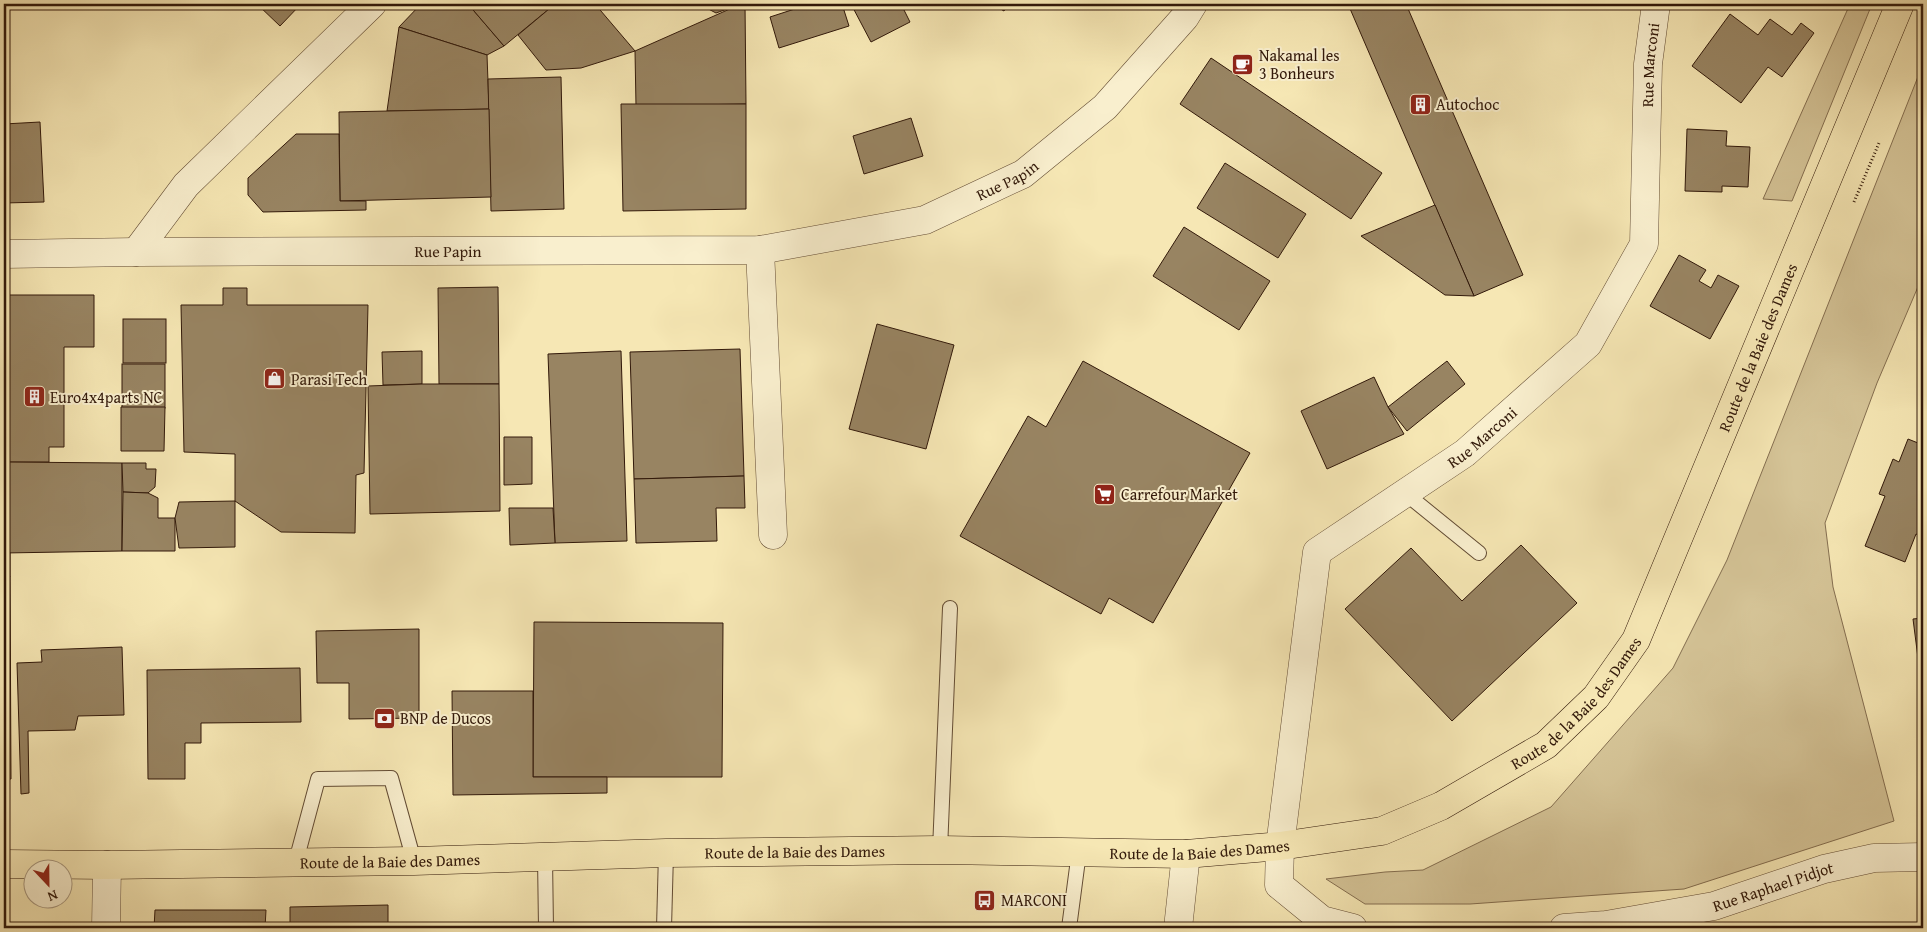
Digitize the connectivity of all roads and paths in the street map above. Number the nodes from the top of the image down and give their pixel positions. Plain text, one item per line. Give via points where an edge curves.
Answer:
1 (372, 4) edge
2 (1193, 4) edge
3 (1656, 4) edge
4 (1900, 4) edge
5 (760, 250) junction
6 (136, 252) junction
7 (4, 254) edge
8 (1405, 493) junction
9 (773, 535) dead end
10 (1480, 553) dead end
11 (950, 608) dead end
12 (1280, 846) junction
13 (940, 850) junction
14 (1079, 852) junction
15 (666, 853) junction
16 (1186, 854) junction
17 (1923, 857) edge
18 (545, 858) junction
19 (296, 861) junction
20 (414, 861) junction
21 (4, 864) edge
22 (107, 865) junction
23 (106, 928) edge
24 (546, 928) edge
25 (664, 928) edge
26 (1069, 928) edge
27 (1178, 928) edge
28 (1353, 928) edge
29 (1564, 928) edge

1 - 6 street via 186,185
2 - 5 street, Rue Papin via 1105,107 1023,174 925,220
3 - 8 street, Rue Marconi via 1648,64 1644,244 1588,344 1465,453
4 - 12 main road, Route de la Baie des Dames via 1636,640 1596,697 1546,745 1441,806 1382,831
5 - 6 street, Rue Papin
5 - 9 street
6 - 7 street, Rue Papin
8 - 10 lane
8 - 12 street, Rue Marconi via 1317,552
11 - 13 lane
12 - 16 main road, Route de la Baie des Dames
12 - 28 street via 1279,885 1322,920
13 - 14 main road, Route de la Baie des Dames
13 - 15 main road, Route de la Baie des Dames
14 - 16 main road, Route de la Baie des Dames
14 - 26 lane
15 - 18 main road, Route de la Baie des Dames
15 - 25 lane
16 - 27 street
17 - 29 street, Rue Raphael Pidjot via 1874,858 1824,869 1714,906 1606,925
18 - 20 main road, Route de la Baie des Dames
18 - 24 lane
19 - 20 main road, Route de la Baie des Dames
19 - 20 lane via 318,779 391,778
19 - 22 main road, Route de la Baie des Dames
21 - 22 main road, Route de la Baie des Dames
22 - 23 street

